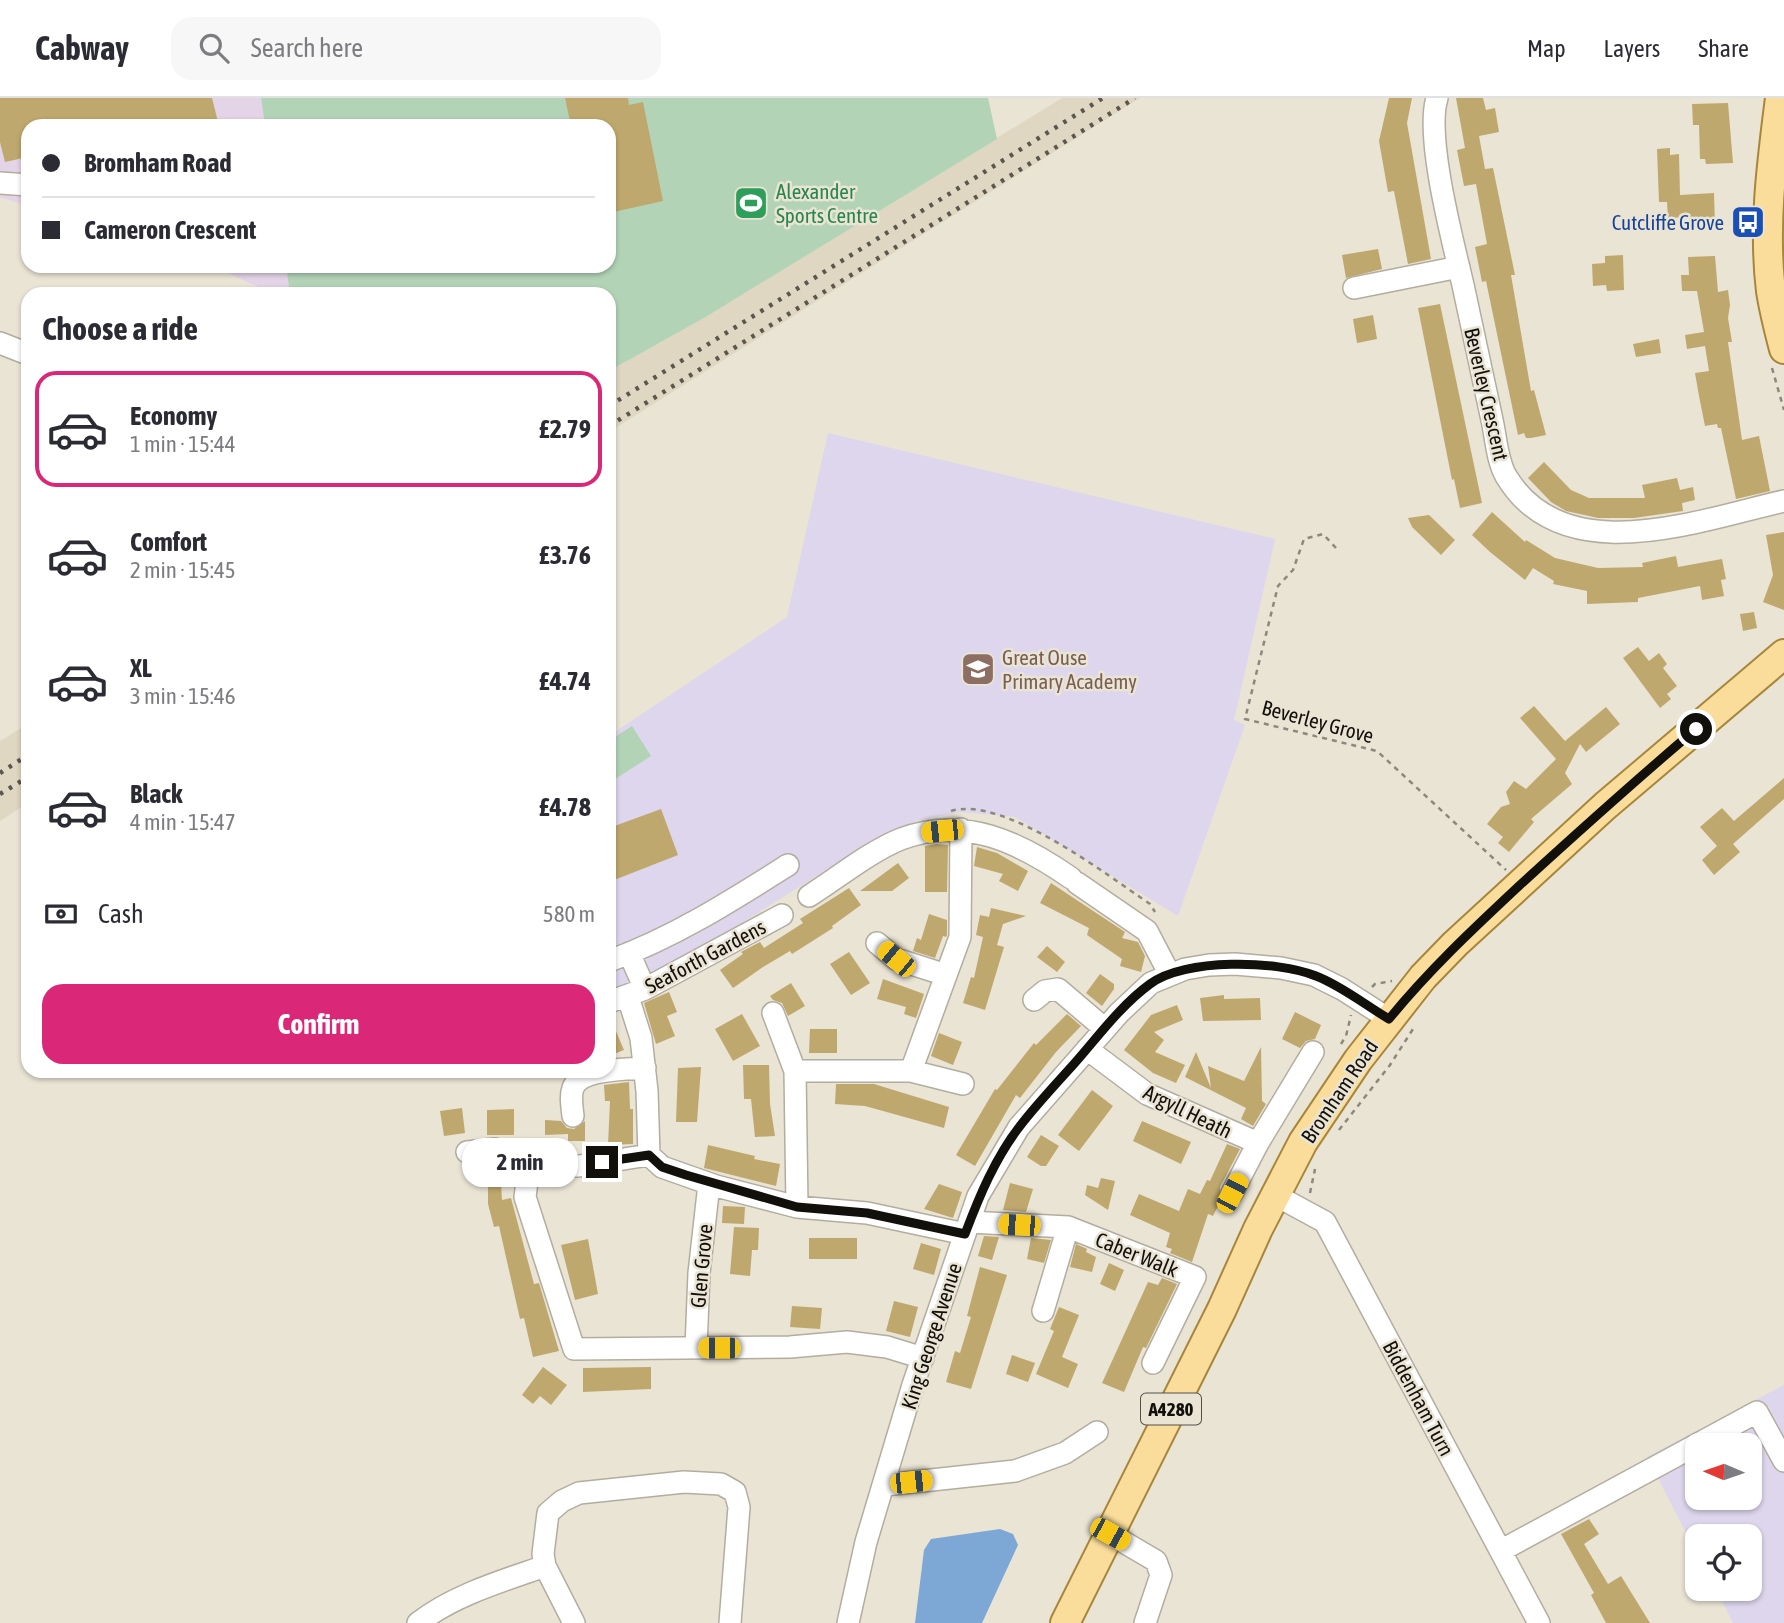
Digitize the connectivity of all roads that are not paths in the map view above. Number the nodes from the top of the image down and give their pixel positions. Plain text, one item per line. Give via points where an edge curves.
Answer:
1 (1437, 98) edge
2 (1780, 98) edge
3 (0, 183) edge
4 (21, 184) edge
5 (1777, 212) edge
6 (1459, 267) junction
7 (1354, 288) dead end
8 (0, 343) edge
9 (1784, 349) edge
10 (21, 351) edge
11 (1784, 501) edge
12 (1784, 654) edge
13 (955, 820) junction
14 (788, 865) dead end
15 (810, 896) dead end
16 (782, 915) dead end
17 (877, 943) dead end
18 (619, 957) edge
19 (946, 975) junction
20 (1170, 975) junction
21 (627, 996) edge
22 (1034, 1000) dead end
23 (773, 1013) dead end
24 (1401, 1023) junction
25 (1105, 1029) junction
26 (1087, 1049) junction
27 (1313, 1052) dead end
28 (645, 1068) junction
29 (616, 1070) edge
30 (794, 1070) junction
31 (911, 1071) junction
32 (585, 1078) edge
33 (963, 1084) dead end
34 (573, 1116) dead end
35 (1258, 1143) junction
36 (467, 1152) dead end
37 (649, 1155) junction
38 (529, 1166) junction
39 (709, 1184) junction
40 (1232, 1193) dead end
41 (1277, 1196) junction
42 (797, 1207) junction
43 (1068, 1227) junction
44 (967, 1228) junction
45 (1043, 1311) dead end
46 (696, 1348) junction
47 (923, 1358) junction
48 (1153, 1363) dead end
49 (1097, 1432) dead end
50 (1784, 1461) edge
51 (885, 1485) junction
52 (1110, 1534) junction
53 (1502, 1550) junction
54 (545, 1566) junction
55 (418, 1623) edge
56 (573, 1623) edge
57 (730, 1623) edge
58 (848, 1623) edge
59 (1065, 1623) edge
60 (1145, 1623) edge
61 (1539, 1623) edge

1 - 6 street, Beverley Crescent via 1436,151
2 - 5 main road via 1772,158
3 - 4 street
5 - 9 main road via 1771,291
6 - 7 street
6 - 11 street, Beverley Crescent via 1505,474 1525,501 1554,520 1586,532 1619,533
8 - 10 street
12 - 24 main road, Bromham Road / A4280 via 1644,772 1455,944 1423,977
13 - 15 street via 899,840
13 - 19 street via 960,937
13 - 20 street via 1021,847 1147,931
14 - 18 street via 725,904
16 - 21 street, Seaforth Gardens
17 - 19 street via 896,959
18 - 21 street
19 - 31 street
20 - 24 street, King George Avenue via 1209,965 1281,968 1314,975
20 - 25 street, King George Avenue via 1151,983
21 - 28 street, Seaforth Gardens
22 - 25 street via 1045,991 1058,989
23 - 30 street
24 - 41 main road, Bromham Road / A4280 via 1316,1122
25 - 26 street, King George Avenue
26 - 35 street, Argyll Heath via 1147,1094
26 - 44 street, King George Avenue via 1019,1127 978,1196
27 - 35 street, Bromham Road
28 - 29 street
28 - 37 street, Seaforth Gardens
30 - 31 street
30 - 42 street
31 - 33 street
32 - 34 street via 573,1086
35 - 40 street, Bromham Road
36 - 38 street via 495,1150
37 - 38 street via 579,1166
37 - 39 street via 662,1167
38 - 46 street via 525,1197 574,1349
39 - 42 street
39 - 46 street, Glen Grove
41 - 52 main road, Bromham Road / A4280
41 - 53 street, Biddenham Turn via 1325,1222
42 - 44 street
43 - 44 street, Caber Walk
43 - 45 street, Caber Walk
43 - 48 street, Caber Walk via 1195,1278
44 - 47 street, King George Avenue
46 - 47 street via 847,1342
47 - 51 street, King George Avenue
49 - 51 street via 1065,1453 1015,1471
50 - 53 street via 1757,1412
51 - 58 street, King George Avenue via 866,1542
52 - 59 main road, Bromham Road / A4280
52 - 60 street via 1156,1560 1161,1575
53 - 61 street, Biddenham Turn
54 - 55 street via 489,1586
54 - 56 street
54 - 57 street via 548,1513 579,1493 684,1482 721,1484 735,1492 739,1507

